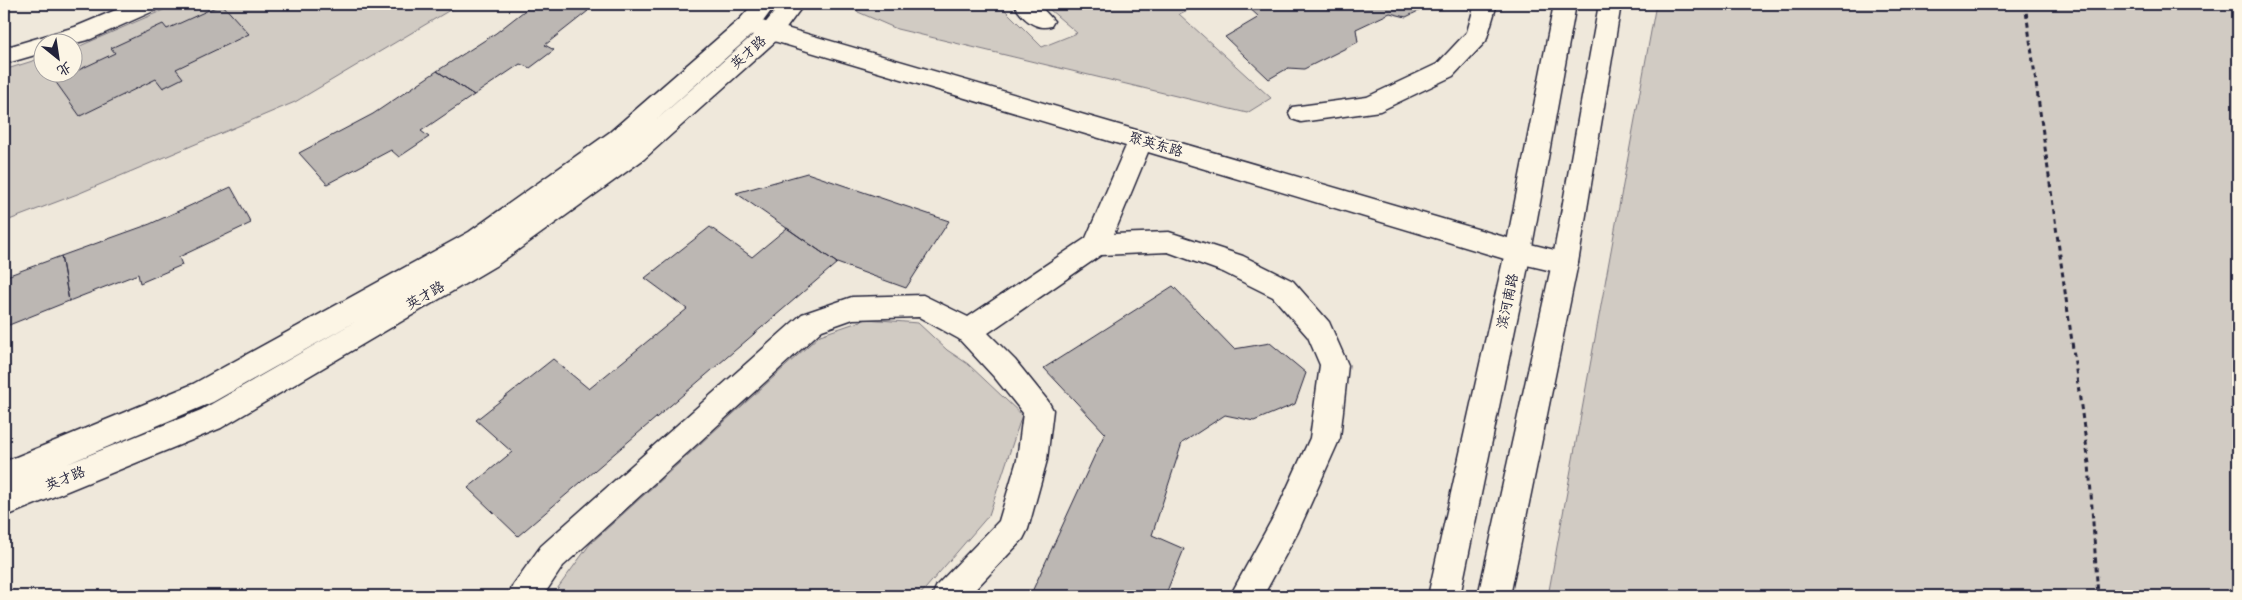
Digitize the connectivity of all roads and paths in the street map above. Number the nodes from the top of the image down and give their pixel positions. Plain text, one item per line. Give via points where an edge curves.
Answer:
1 (150, 4) edge
2 (765, 4) edge
3 (793, 4) edge
4 (1025, 4) edge
5 (1486, 4) edge
6 (1565, 4) edge
7 (1610, 4) edge
8 (2024, 4) edge
9 (1042, 21) dead end
10 (759, 29) junction
11 (82, 33) edge
12 (32, 48) edge
13 (4, 56) edge
14 (1301, 113) dead end
15 (1141, 140) junction
16 (1096, 245) junction
17 (1518, 252) junction
18 (1564, 263) junction
19 (969, 331) junction
20 (4, 476) edge
21 (4, 503) edge
22 (524, 596) edge
23 (948, 596) edge
24 (1246, 596) edge
25 (1444, 596) edge
26 (1494, 596) edge
27 (2098, 596) edge

1 - 11 main road
2 - 10 main road, 英才路
3 - 10 main road, 英才路
4 - 9 main road
5 - 14 main road via 1478,35 1446,70 1371,105
6 - 17 main road, 滨河南路
7 - 18 main road
8 - 27 path via 2089,464
10 - 15 main road, 聚英东路
10 - 20 main road, 英才路 via 619,138 478,239 203,394
10 - 21 main road, 英才路 via 635,152 488,258 211,419
12 - 13 main road
15 - 16 main road
15 - 17 main road, 聚英东路
16 - 19 main road
16 - 24 main road via 1169,242 1233,264 1283,289 1319,330 1334,365 1325,438 1287,522
17 - 18 main road, 聚英东路
17 - 25 main road, 滨河南路
18 - 26 main road
19 - 22 main road via 923,306 852,308 812,322 552,556
19 - 23 main road via 1005,368 1038,410 1032,460 1012,528

